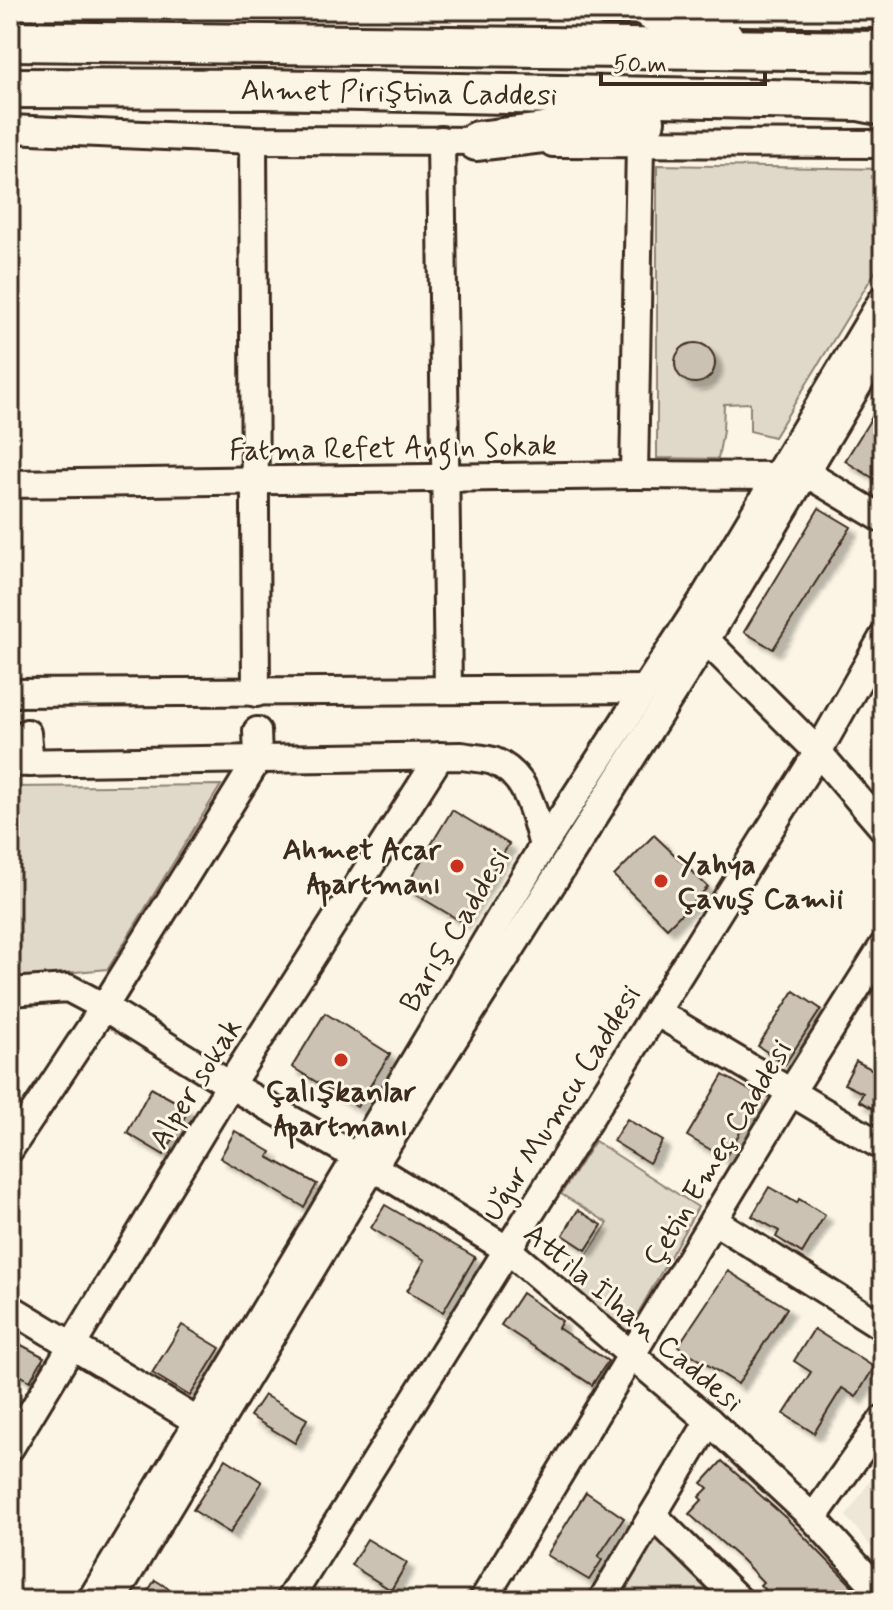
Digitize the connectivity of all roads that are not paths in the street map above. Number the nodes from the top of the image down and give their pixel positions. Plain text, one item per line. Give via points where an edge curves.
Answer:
1 (604, 10) edge
2 (652, 11) edge
3 (749, 11) edge
4 (883, 14) edge
5 (10, 41) edge
6 (765, 49) junction
7 (883, 51) edge
8 (10, 88) edge
9 (723, 99) junction
10 (883, 106) edge
11 (10, 129) edge
12 (253, 140) junction
13 (459, 140) junction
14 (640, 144) junction
15 (877, 144) dead end
16 (883, 299) edge
17 (883, 343) edge
18 (804, 472) junction
19 (634, 475) junction
20 (777, 476) junction
21 (447, 479) junction
22 (257, 480) junction
23 (10, 484) edge
24 (883, 519) edge
25 (883, 637) edge
26 (706, 640) junction
27 (645, 689) junction
28 (448, 690) junction
29 (10, 693) edge
30 (256, 693) junction
31 (257, 731) dead end
32 (27, 733) dead end
33 (818, 752) junction
34 (440, 756) junction
35 (258, 759) junction
36 (20, 763) edge
37 (883, 828) edge
38 (543, 846) junction
39 (883, 946) edge
40 (10, 992) edge
41 (104, 1007) junction
42 (656, 1012) junction
43 (230, 1085) junction
44 (791, 1092) junction
45 (883, 1147) edge
46 (10, 1149) edge
47 (364, 1161) junction
48 (713, 1220) junction
49 (508, 1250) junction
50 (10, 1308) edge
51 (883, 1327) edge
52 (72, 1345) junction
53 (632, 1354) junction
54 (883, 1419) edge
55 (197, 1421) junction
56 (709, 1421) junction
57 (10, 1448) edge
58 (653, 1515) junction
59 (813, 1518) junction
60 (883, 1595) edge
61 (91, 1600) edge
62 (112, 1600) edge
63 (289, 1600) edge
64 (483, 1600) edge
65 (602, 1600) edge
66 (739, 1600) edge

1 - 2 street
2 - 3 street
2 - 6 street
3 - 4 street
5 - 6 street, Ahmet Piriştina Caddesi
6 - 7 street, Ahmet Piriştina Caddesi
8 - 9 street, Ahmet Piriştina Caddesi
9 - 10 street, Ahmet Piriştina Caddesi
9 - 13 street via 649,121
11 - 12 street
12 - 13 street
12 - 22 street
13 - 14 street
13 - 21 street
14 - 15 street
14 - 19 street
16 - 20 street, Barış Caddesi
17 - 18 street, Barış Caddesi
18 - 20 street, Fatma Refet Angın Sokak
18 - 24 street
18 - 26 street, Barış Caddesi
19 - 20 street, Fatma Refet Angın Sokak
19 - 21 street, Fatma Refet Angın Sokak
20 - 27 street, Barış Caddesi
21 - 22 street, Fatma Refet Angın Sokak
21 - 28 street
22 - 23 street, Fatma Refet Angın Sokak
22 - 30 street
25 - 33 street, Uğur Mumcu Caddesi
26 - 33 street
26 - 47 street, Barış Caddesi
27 - 28 street
27 - 38 street, Barış Caddesi
28 - 30 street
29 - 30 street
31 - 35 street
32 - 36 street
33 - 37 street
33 - 42 street, Uğur Mumcu Caddesi
34 - 35 street
34 - 38 street via 493,761 518,777
34 - 43 street, Alper sokak
35 - 36 street
35 - 41 street
38 - 47 street, Barış Caddesi
39 - 44 street, Çetin Emeç Caddesi
40 - 41 street, Attila İlhan Caddesi via 68,988
41 - 43 street, Attila İlhan Caddesi
41 - 46 street
42 - 44 street
42 - 49 street, Uğur Mumcu Caddesi
43 - 47 street, Attila İlhan Caddesi
43 - 52 street, Alper sokak
44 - 45 street
44 - 48 street, Çetin Emeç Caddesi
47 - 49 street, Attila İlhan Caddesi
47 - 55 street, Barış Caddesi
47 - 62 street, Barış Caddesi
48 - 51 street
48 - 53 street, Çetin Emeç Caddesi
49 - 53 street, Attila İlhan Caddesi
49 - 63 street, Uğur Mumcu Caddesi
50 - 52 street
52 - 55 street
52 - 57 street, Alper sokak
53 - 56 street, Attila İlhan Caddesi
53 - 64 street, Çetin Emeç Caddesi
54 - 59 street
55 - 61 street, Barış Caddesi
56 - 58 street
56 - 59 street, Attila İlhan Caddesi
58 - 65 street
58 - 66 street
59 - 60 street, Attila İlhan Caddesi

